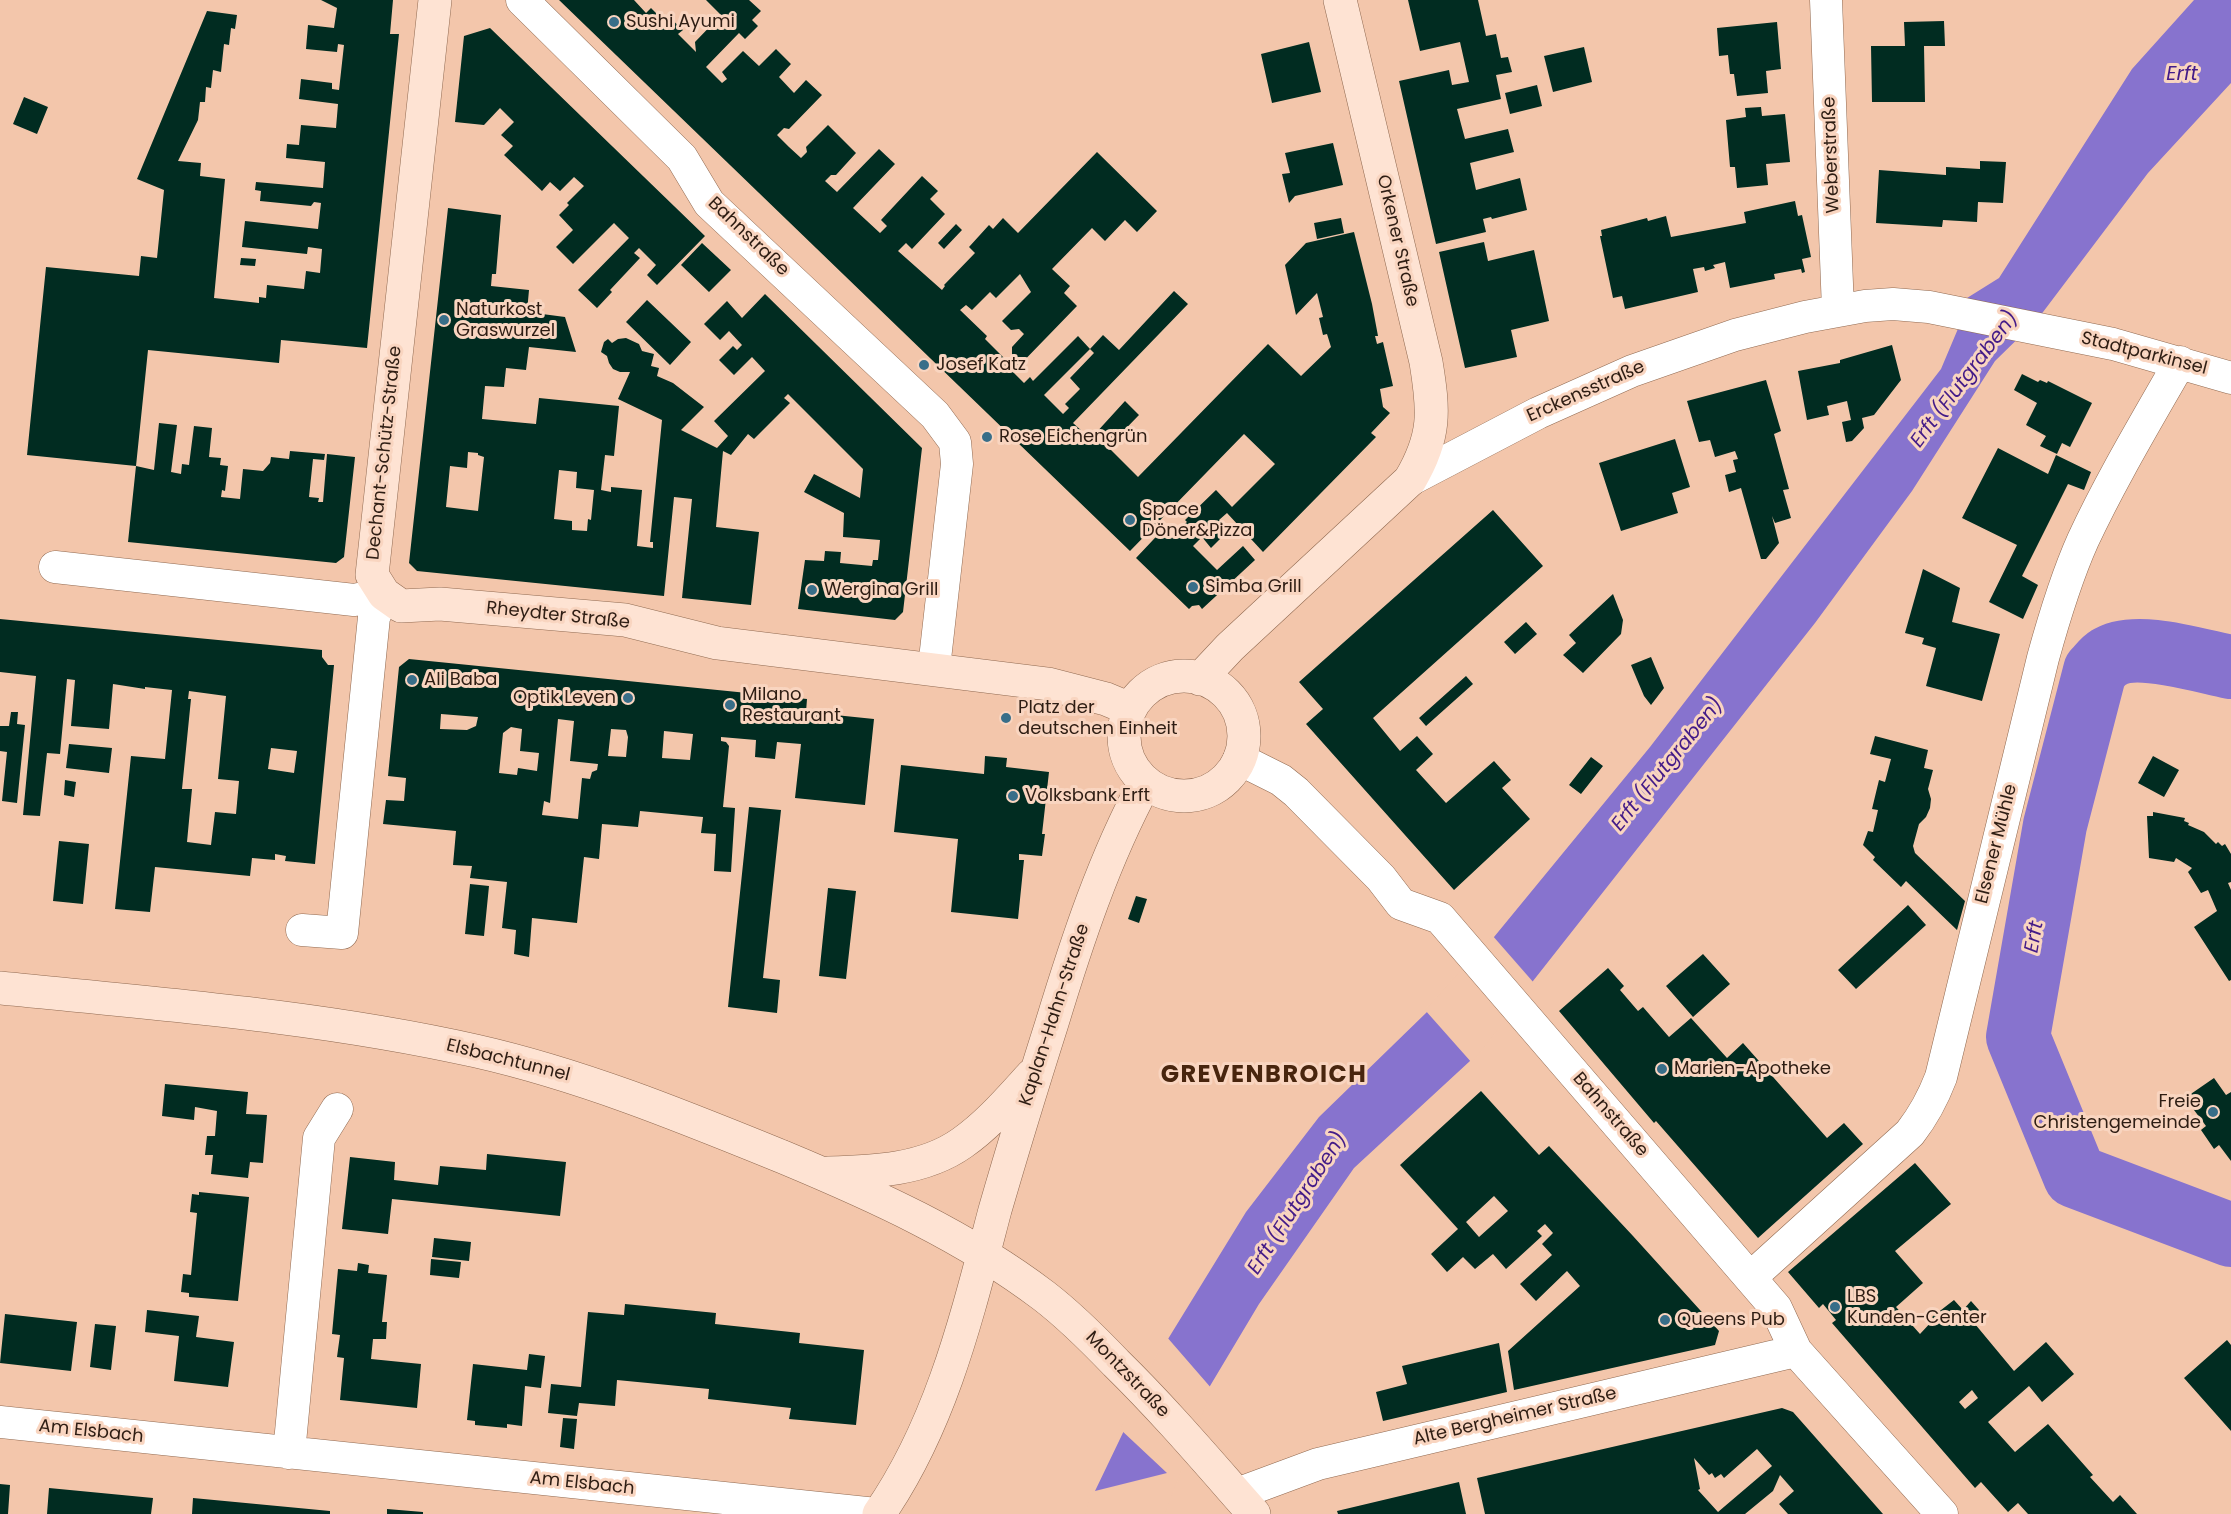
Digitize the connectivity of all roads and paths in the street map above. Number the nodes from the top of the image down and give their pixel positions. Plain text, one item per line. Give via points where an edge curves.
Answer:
1 (435, 0) edge
2 (522, 0) edge
3 (1340, 0) edge
4 (1826, 0) edge
5 (1838, 310) junction
6 (2056, 332) joint
7 (2180, 362) junction
8 (2231, 378) edge
9 (1410, 480) junction
10 (55, 567) dead end
11 (384, 594) junction
12 (934, 668) junction
13 (1200, 679) junction
14 (1130, 709) junction
15 (1239, 759) junction
16 (1145, 783) junction
17 (302, 930) dead end
18 (0, 988) edge
19 (1037, 1070) junction
20 (337, 1109) dead end
21 (822, 1173) junction
22 (983, 1254) junction
23 (1750, 1278) junction
24 (1796, 1351) junction
25 (0, 1422) edge
26 (289, 1453) junction
27 (1246, 1504) edge
28 (878, 1514) edge
29 (1942, 1514) edge

1 - 11 street, Dechant-Schütz-Straße via 372,575
2 - 12 street, Bahnstraße via 682,158 710,203 935,415 955,442 957,464
3 - 9 street, Orkener Straße via 1430,389 1431,432
4 - 5 street, Weberstraße
5 - 6 street, Erckensstraße via 1893,304 1929,307
5 - 9 street, Erckensstraße via 1735,335 1632,371 1538,413
6 - 7 street, Stadtparkinsel
7 - 8 street, Stadtparkinsel
7 - 23 street, Elsener Mühle via 2082,542 2057,610 1935,1094 1910,1133
9 - 13 street, Erckensstraße
10 - 11 street via 354,600
11 - 12 street, Rheydter Straße via 401,606 440,604 625,620 717,643
11 - 17 street via 374,617 342,933
12 - 14 street, Rheydter Straße via 1048,684
13 - 14 street via 1173,677 1160,682 1148,688
13 - 15 street via 1228,696 1238,709 1244,743
14 - 16 street via 1123,735 1125,748 1135,772
15 - 16 street via 1223,782 1198,795 1171,795
15 - 23 street, Bahnstraße via 1296,792 1381,878 1401,904 1440,918
16 - 19 street, Kaplan-Hahn-Straße via 1095,892
18 - 21 street, Elsbachtunnel via 346,1027 478,1052 626,1095
19 - 21 street via 983,1126 940,1155 889,1169
19 - 22 street, Kaplan-Hahn-Straße
20 - 26 street via 319,1138
21 - 22 street, Elsbachtunnel
22 - 27 street, Montzstraße via 1061,1310 1130,1376
22 - 28 street, Kaplan-Hahn-Straße via 945,1385 914,1455
23 - 24 street, Bahnstraße via 1776,1308
24 - 27 street, Alte Bergheimer Straße via 1318,1464
24 - 29 street, Bahnstraße
25 - 26 street, Am Elsbach
26 - 28 street, Am Elsbach

